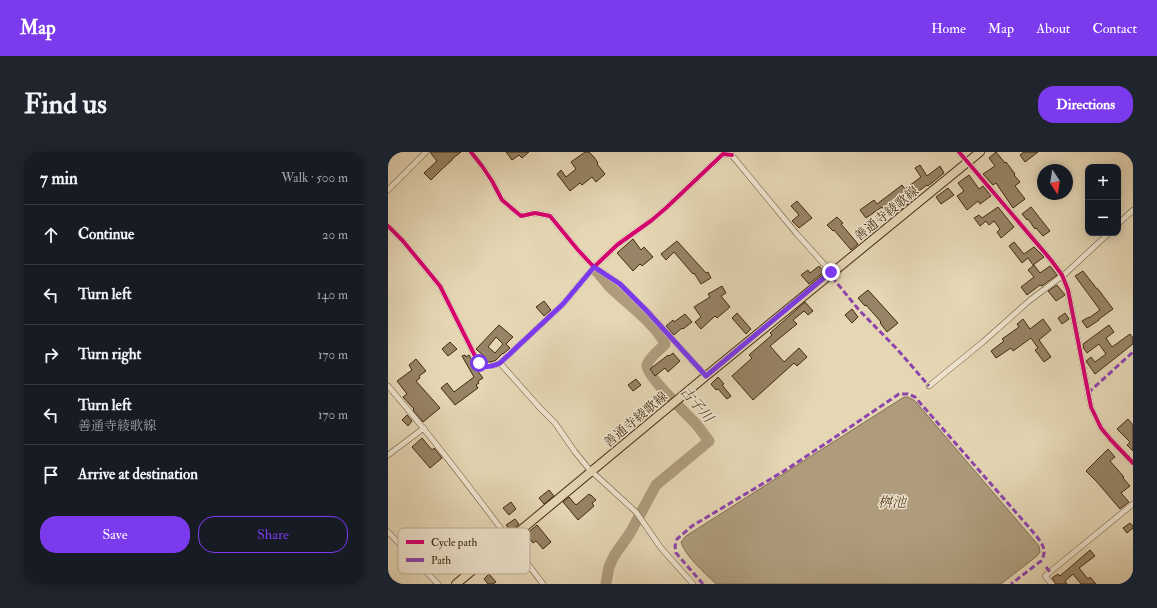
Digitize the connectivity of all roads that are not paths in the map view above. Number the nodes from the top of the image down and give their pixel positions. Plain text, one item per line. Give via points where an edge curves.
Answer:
1 (426, 152) edge
2 (471, 152) edge
3 (959, 152) edge
4 (980, 152) edge
5 (731, 153) edge
6 (967, 162) junction
7 (388, 190) edge
8 (1133, 210) edge
9 (1121, 221) edge
10 (388, 226) edge
11 (1106, 236) edge
12 (594, 267) junction
13 (832, 274) junction
14 (1062, 275) junction
15 (500, 363) junction
16 (706, 376) junction
17 (388, 386) edge
18 (928, 386) dead end
19 (424, 428) junction
20 (388, 455) edge
21 (1133, 463) edge
22 (591, 472) junction
23 (1133, 504) edge
24 (501, 528) edge
25 (522, 528) edge
26 (388, 532) edge
27 (398, 542) edge
28 (530, 567) edge
29 (428, 574) edge
30 (468, 574) edge
31 (438, 584) edge
32 (456, 584) edge
33 (543, 584) edge
34 (692, 584) edge
35 (1052, 584) edge

1 - 7 street
2 - 12 street via 502,200 522,216 535,213 550,216
3 - 6 street
4 - 6 main road, 善通寺綾歌線
5 - 12 street via 723,154 666,208 617,245
5 - 13 street
6 - 13 main road, 善通寺綾歌線
6 - 14 street
8 - 9 street
10 - 15 street via 440,286 477,360 482,366
11 - 14 street
12 - 15 street via 563,304
12 - 16 street via 620,284
13 - 16 main road, 善通寺綾歌線
14 - 18 street
14 - 21 street via 1068,290 1093,412 1110,440
15 - 22 street via 555,423
16 - 22 main road, 善通寺綾歌線
17 - 19 street
19 - 20 street
19 - 24 street
22 - 25 main road, 善通寺綾歌線
22 - 34 street via 636,512 661,548
23 - 35 street via 1045,576
26 - 27 street
28 - 33 street
29 - 31 street
30 - 32 main road, 善通寺綾歌線

